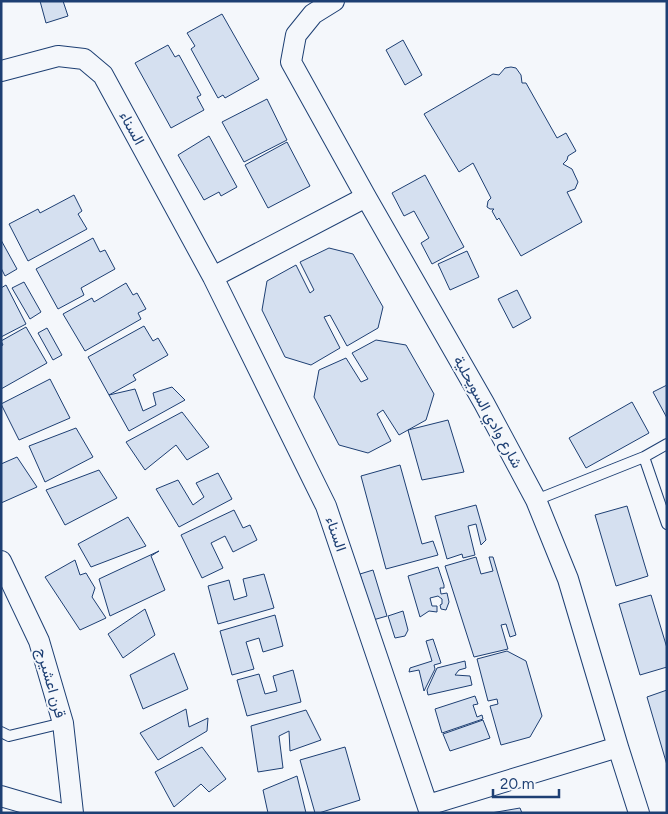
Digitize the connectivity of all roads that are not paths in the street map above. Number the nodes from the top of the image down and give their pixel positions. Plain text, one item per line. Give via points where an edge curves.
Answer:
1 (334, 1) edge
2 (1, 71) edge
3 (366, 197) junction
4 (213, 276) junction
5 (667, 444) edge
6 (644, 457) junction
7 (536, 500) junction
8 (667, 524) edge
9 (3, 567) edge
10 (63, 723) junction
11 (1, 732) edge
12 (618, 747) junction
13 (1, 796) edge
14 (429, 809) edge
15 (59, 813) edge
16 (73, 813) edge
17 (639, 813) edge

1 - 3 street, شارع وادي السويحلية via 312,14 296,35 291,62
2 - 4 street, السناء via 58,56 84,58 103,75
3 - 4 street
3 - 7 street, شارع وادي السويحلية
4 - 14 street, السناء via 326,506
5 - 6 lane
6 - 7 lane
6 - 8 lane
7 - 12 street, شارع وادي السويحلية via 568,579
9 - 10 street, قرن اعشيرج via 39,641
10 - 11 lane via 9,736
10 - 16 street, قرن اعشيرج
12 - 14 street, السناء
12 - 17 street, شارع وادي السويحلية
13 - 15 street

